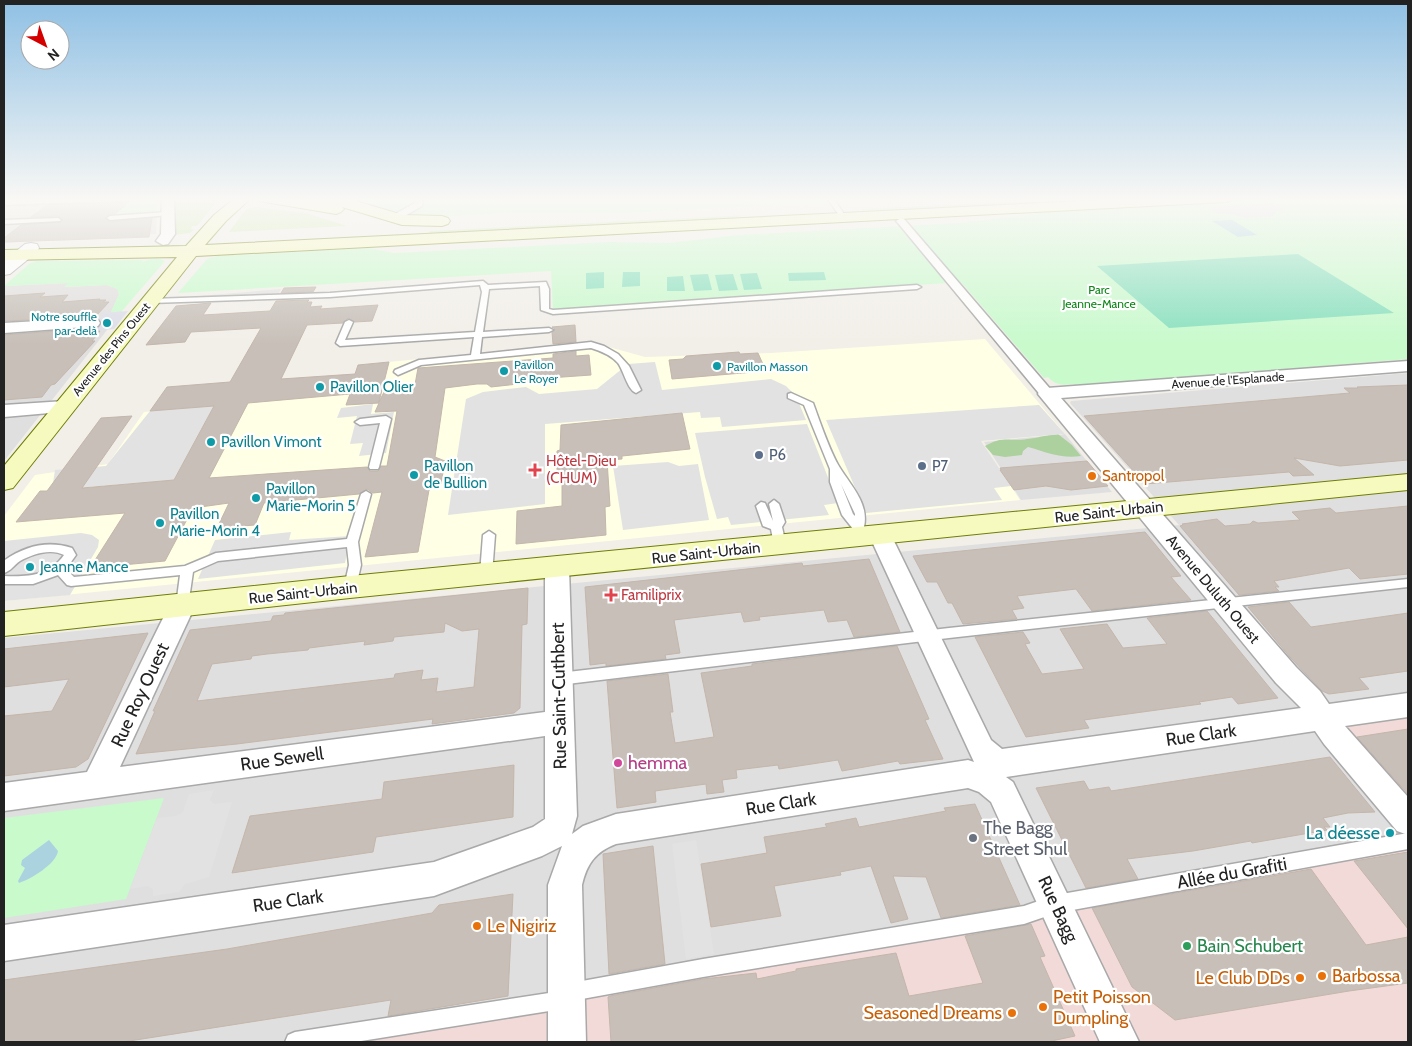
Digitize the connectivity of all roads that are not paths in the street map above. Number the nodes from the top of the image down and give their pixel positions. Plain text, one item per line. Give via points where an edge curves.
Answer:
1 (84, 247) edge
2 (181, 247) edge
3 (195, 247) edge
4 (923, 247) edge
5 (4, 249) edge
6 (27, 251) junction
7 (4, 255) edge
8 (4, 270) edge
9 (485, 287) junction
10 (916, 288) dead end
11 (151, 300) junction
12 (349, 322) dead end
13 (92, 323) dead end
14 (4, 328) edge
15 (549, 330) dead end
16 (479, 335) junction
17 (476, 356) junction
18 (1408, 366) edge
19 (398, 372) dead end
20 (636, 390) dead end
21 (1047, 394) junction
22 (791, 396) dead end
23 (65, 407) junction
24 (4, 411) edge
25 (360, 422) dead end
26 (374, 466) dead end
27 (4, 481) edge
28 (1408, 482) edge
29 (366, 494) dead end
30 (774, 504) dead end
31 (761, 506) dead end
32 (1145, 508) junction
33 (868, 533) junction
34 (489, 535) dead end
35 (778, 536) junction
36 (352, 542) junction
37 (5, 565) edge
38 (557, 568) junction
39 (59, 569) junction
40 (187, 570) junction
41 (486, 574) junction
42 (4, 580) edge
43 (1408, 583) edge
44 (350, 587) junction
45 (1224, 602) junction
46 (182, 606) junction
47 (4, 624) edge
48 (926, 636) junction
49 (559, 679) junction
50 (1408, 705) edge
51 (1322, 716) junction
52 (560, 722) junction
53 (991, 771) junction
54 (97, 784) junction
55 (4, 797) edge
56 (1408, 820) edge
57 (569, 837) junction
58 (1408, 841) edge
59 (1056, 904) junction
60 (4, 943) edge
61 (566, 996) junction
62 (295, 1042) edge
63 (567, 1042) edge
64 (1120, 1042) edge

1 - 6 main road
2 - 6 main road via 116,255
3 - 11 main road, Avenue des Pins Ouest
4 - 21 street, Avenue Duluth Ouest
5 - 6 main road
6 - 7 main road
6 - 8 street
9 - 10 lane via 543,284 545,310 553,312
9 - 11 lane via 482,283 322,295
9 - 16 lane
11 - 23 main road, Avenue des Pins Ouest
12 - 16 lane via 340,343
13 - 14 street
15 - 16 lane
16 - 17 lane
17 - 19 lane via 419,363
17 - 20 lane via 591,345 613,352 622,361
18 - 21 street, Avenue de l'Esplanade
21 - 32 street, Avenue Duluth Ouest
22 - 33 lane via 808,403 835,470 835,482 848,515
23 - 24 street
23 - 27 main road, Avenue des Pins Ouest
25 - 26 lane via 386,419
28 - 32 main road, Rue Saint-Urbain
29 - 36 lane
30 - 35 lane via 779,522
31 - 35 lane via 767,523
32 - 33 main road, Rue Saint-Urbain
32 - 45 street, Avenue Duluth Ouest
33 - 35 main road, Rue Saint-Urbain
33 - 48 street, Rue Bagg
34 - 41 lane
35 - 38 main road, Rue Saint-Urbain
36 - 40 lane via 216,557
36 - 44 lane via 355,566
37 - 39 lane via 33,551 63,548 70,555
38 - 41 main road, Rue Saint-Urbain
38 - 49 street, Rue Saint-Cuthbert
39 - 40 lane via 71,582
39 - 42 lane via 49,576 35,579
40 - 46 lane
41 - 44 main road, Rue Saint-Urbain
43 - 45 lane
44 - 46 main road, Rue Saint-Urbain
45 - 48 lane
45 - 51 street, Avenue Duluth Ouest via 1286,675 1310,698
46 - 47 main road, Rue Saint-Urbain
46 - 54 street, Rue Roy Ouest
48 - 49 lane
48 - 53 street, Rue Bagg
49 - 52 street, Rue Saint-Cuthbert
50 - 51 street, Rue Clark
51 - 53 street, Rue Clark via 1002,764
51 - 56 street, Avenue Duluth Ouest via 1334,735
52 - 54 street, Rue Sewell
52 - 57 street, Rue Saint-Cuthbert
53 - 57 street, Rue Clark via 616,829 595,837
53 - 59 street, Rue Bagg
54 - 55 street, Rue Sewell
57 - 60 street, Rue Clark via 554,833 434,879
57 - 61 street, Rue Saint-Cuthbert
58 - 59 lane, Allée du Grafiti
59 - 61 lane, Allée du Grafiti via 1024,915 703,968
59 - 64 street, Rue Bagg
61 - 62 lane, Allée du Grafiti
61 - 63 street, Rue Saint-Cuthbert

